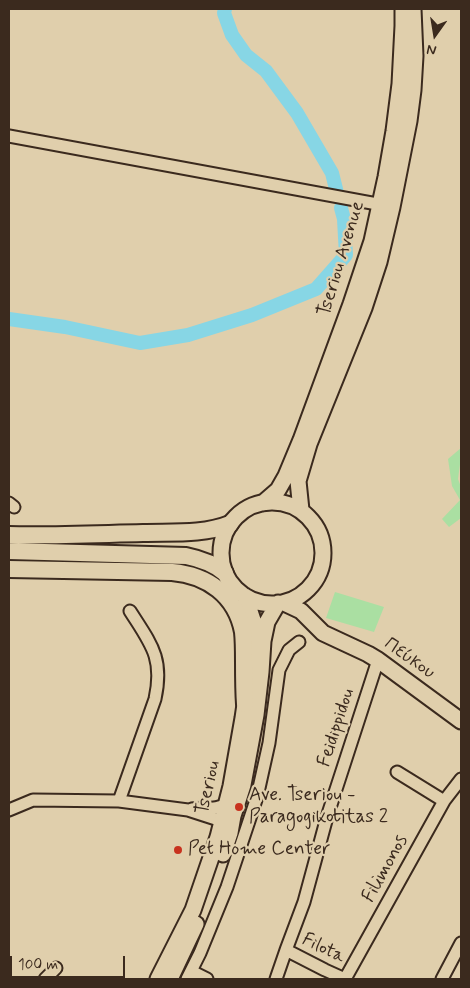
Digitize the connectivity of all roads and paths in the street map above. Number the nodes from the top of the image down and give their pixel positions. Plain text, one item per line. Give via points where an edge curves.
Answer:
1 (403, 9) edge
2 (414, 9) edge
3 (9, 136) edge
4 (386, 206) junction
5 (263, 503) junction
6 (301, 510) junction
7 (230, 524) junction
8 (9, 535) edge
9 (9, 551) edge
10 (9, 569) edge
11 (224, 573) junction
12 (313, 584) junction
13 (245, 596) junction
14 (281, 603) junction
15 (130, 611) dead end
16 (330, 637) junction
17 (298, 642) dead end
18 (378, 660) junction
19 (245, 704) junction
20 (461, 721) edge
21 (397, 772) dead end
22 (461, 779) edge
23 (119, 801) junction
24 (444, 801) junction
25 (227, 802) junction
26 (9, 810) edge
27 (188, 810) junction
28 (222, 821) junction
29 (461, 942) edge
30 (286, 950) junction
31 (56, 968) dead end
32 (189, 975) edge
33 (447, 977) edge
34 (45, 979) edge
35 (158, 979) edge
36 (170, 979) edge
37 (207, 979) edge
38 (276, 979) edge
39 (345, 979) edge

1 - 4 main road, Tseriou Avenue via 400,84
2 - 4 main road, Tseriou Avenue via 415,56 409,121
3 - 4 street
4 - 5 main road, Tseriou Avenue via 286,476 278,490
4 - 6 main road, Tseriou Avenue via 379,262 364,308 309,444 298,481
5 - 6 main road via 286,504
5 - 7 main road via 240,512
6 - 12 main road via 320,535 324,551 321,568
7 - 8 highway via 193,532
7 - 11 main road via 223,538 220,556
9 - 11 highway via 186,556 208,562
10 - 19 highway via 172,572 203,579 226,597 241,625
11 - 13 main road via 234,588
12 - 14 main road via 300,596
12 - 16 main road via 313,612
13 - 14 main road via 266,604
13 - 19 main road, Tseriou via 254,629
14 - 16 main road, Πεύκου via 301,611
14 - 36 main road, Tseriou via 269,617 265,628 256,715 230,833 203,910
15 - 23 street via 151,645 158,665 158,684
16 - 18 main road, Πεύκου
17 - 32 street via 289,650 279,670 269,743 257,797 227,887
18 - 20 main road, Πεύκου
18 - 30 street, Feidippidou via 327,817 304,902
19 - 25 main road, Tseriou
21 - 24 street
22 - 24 street, Filimonos
23 - 26 street via 33,800
23 - 27 street
24 - 39 street, Filimonos
25 - 27 street via 215,808
25 - 28 main road, Tseriou
27 - 28 street
28 - 35 main road, Tseriou via 193,910
29 - 33 street
30 - 38 street, Feidippidou
30 - 39 street, Filota
31 - 34 street
32 - 37 street

